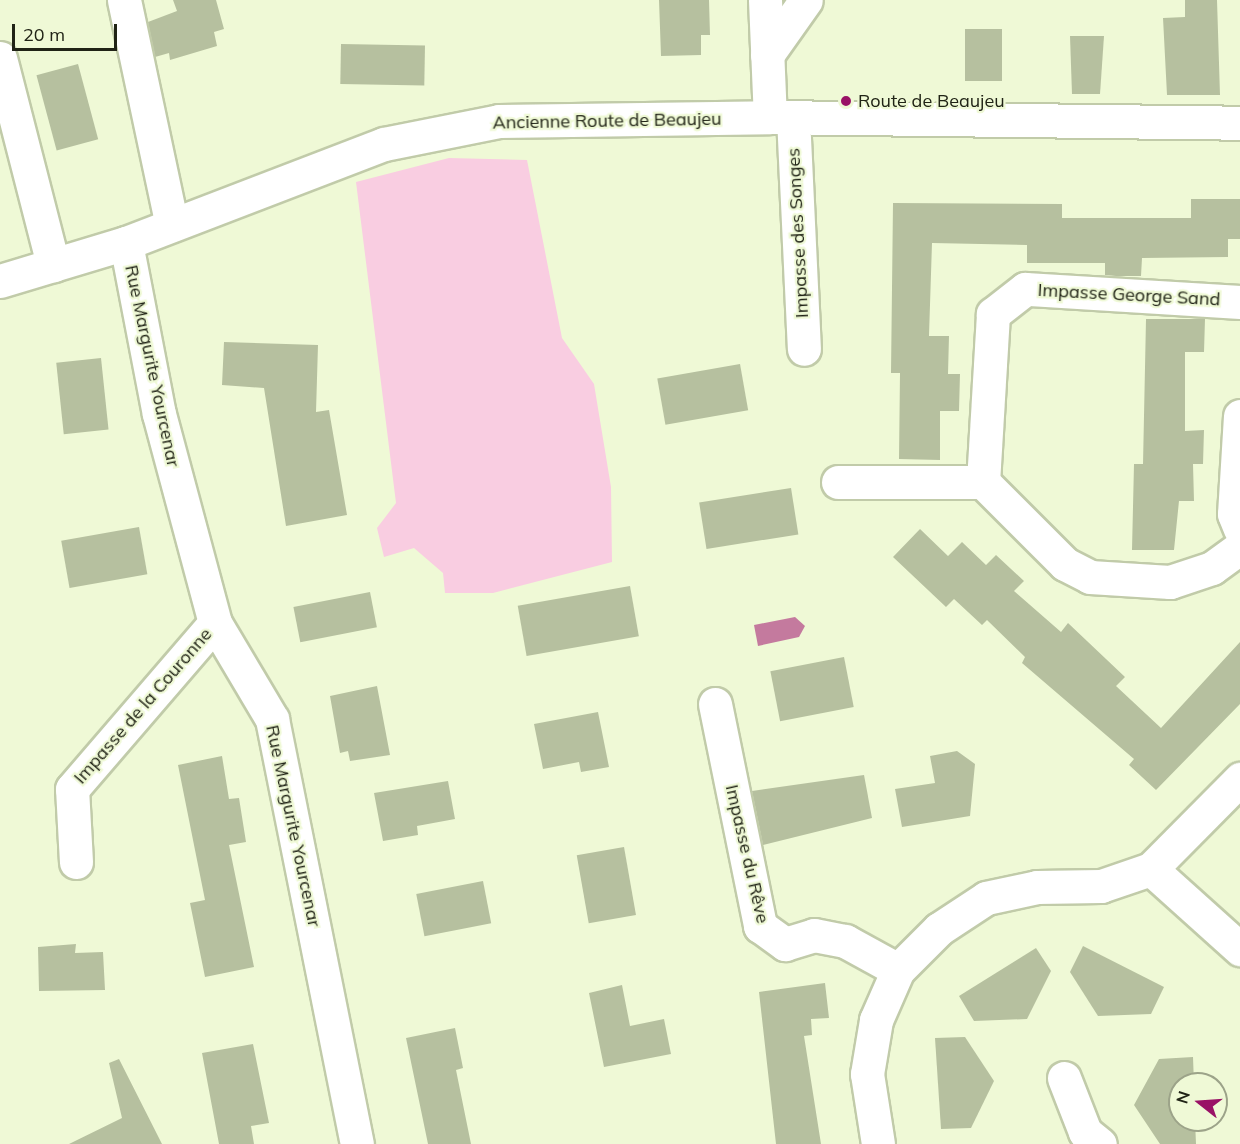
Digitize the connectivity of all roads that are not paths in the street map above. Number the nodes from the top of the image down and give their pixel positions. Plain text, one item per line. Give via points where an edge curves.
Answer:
1 (124, 0) edge
2 (765, 0) edge
3 (806, 0) edge
4 (767, 55) junction
5 (0, 58) edge
6 (781, 117) junction
7 (1240, 123) edge
8 (171, 225) junction
9 (126, 243) junction
10 (53, 265) junction
11 (0, 281) edge
12 (1240, 302) edge
13 (804, 349) dead end
14 (1240, 416) edge
15 (838, 482) dead end
16 (983, 482) junction
17 (1240, 529) edge
18 (1240, 548) edge
19 (215, 623) junction
20 (715, 704) dead end
21 (1240, 779) edge
22 (76, 862) dead end
23 (1151, 869) junction
24 (1240, 949) edge
25 (898, 970) junction
26 (1064, 1078) dead end
27 (357, 1144) edge
28 (878, 1144) edge
29 (1100, 1144) edge

1 - 8 street
2 - 4 street, Impasse des Songes
3 - 4 street
4 - 6 street, Impasse des Songes
5 - 10 street
6 - 7 street, Ancienne Route de Beaujeu
6 - 8 street, Ancienne Route de Beaujeu via 499,121 384,144
6 - 13 street, Impasse des Songes
8 - 9 street, Ancienne Route de Beaujeu
9 - 10 street, Ancienne Route de Beaujeu
9 - 19 street, Rue Margurite Yourcenar via 159,414
10 - 11 street, Ancienne Route de Beaujeu
12 - 16 street, Impasse George Sand via 1025,290 993,314
14 - 17 street via 1234,514
15 - 16 street
16 - 18 street via 1065,564 1090,577 1170,582 1212,568
19 - 22 street, Impasse de la Couronne via 72,789
19 - 27 street, Rue Margurite Yourcenar via 272,719
20 - 25 street, Impasse du Rêve via 760,926 785,944 814,935 845,941
21 - 23 street
23 - 24 street
23 - 25 street via 1101,886 1037,887 986,898 939,929
25 - 28 street via 876,1020 867,1074
26 - 29 street via 1085,1132

